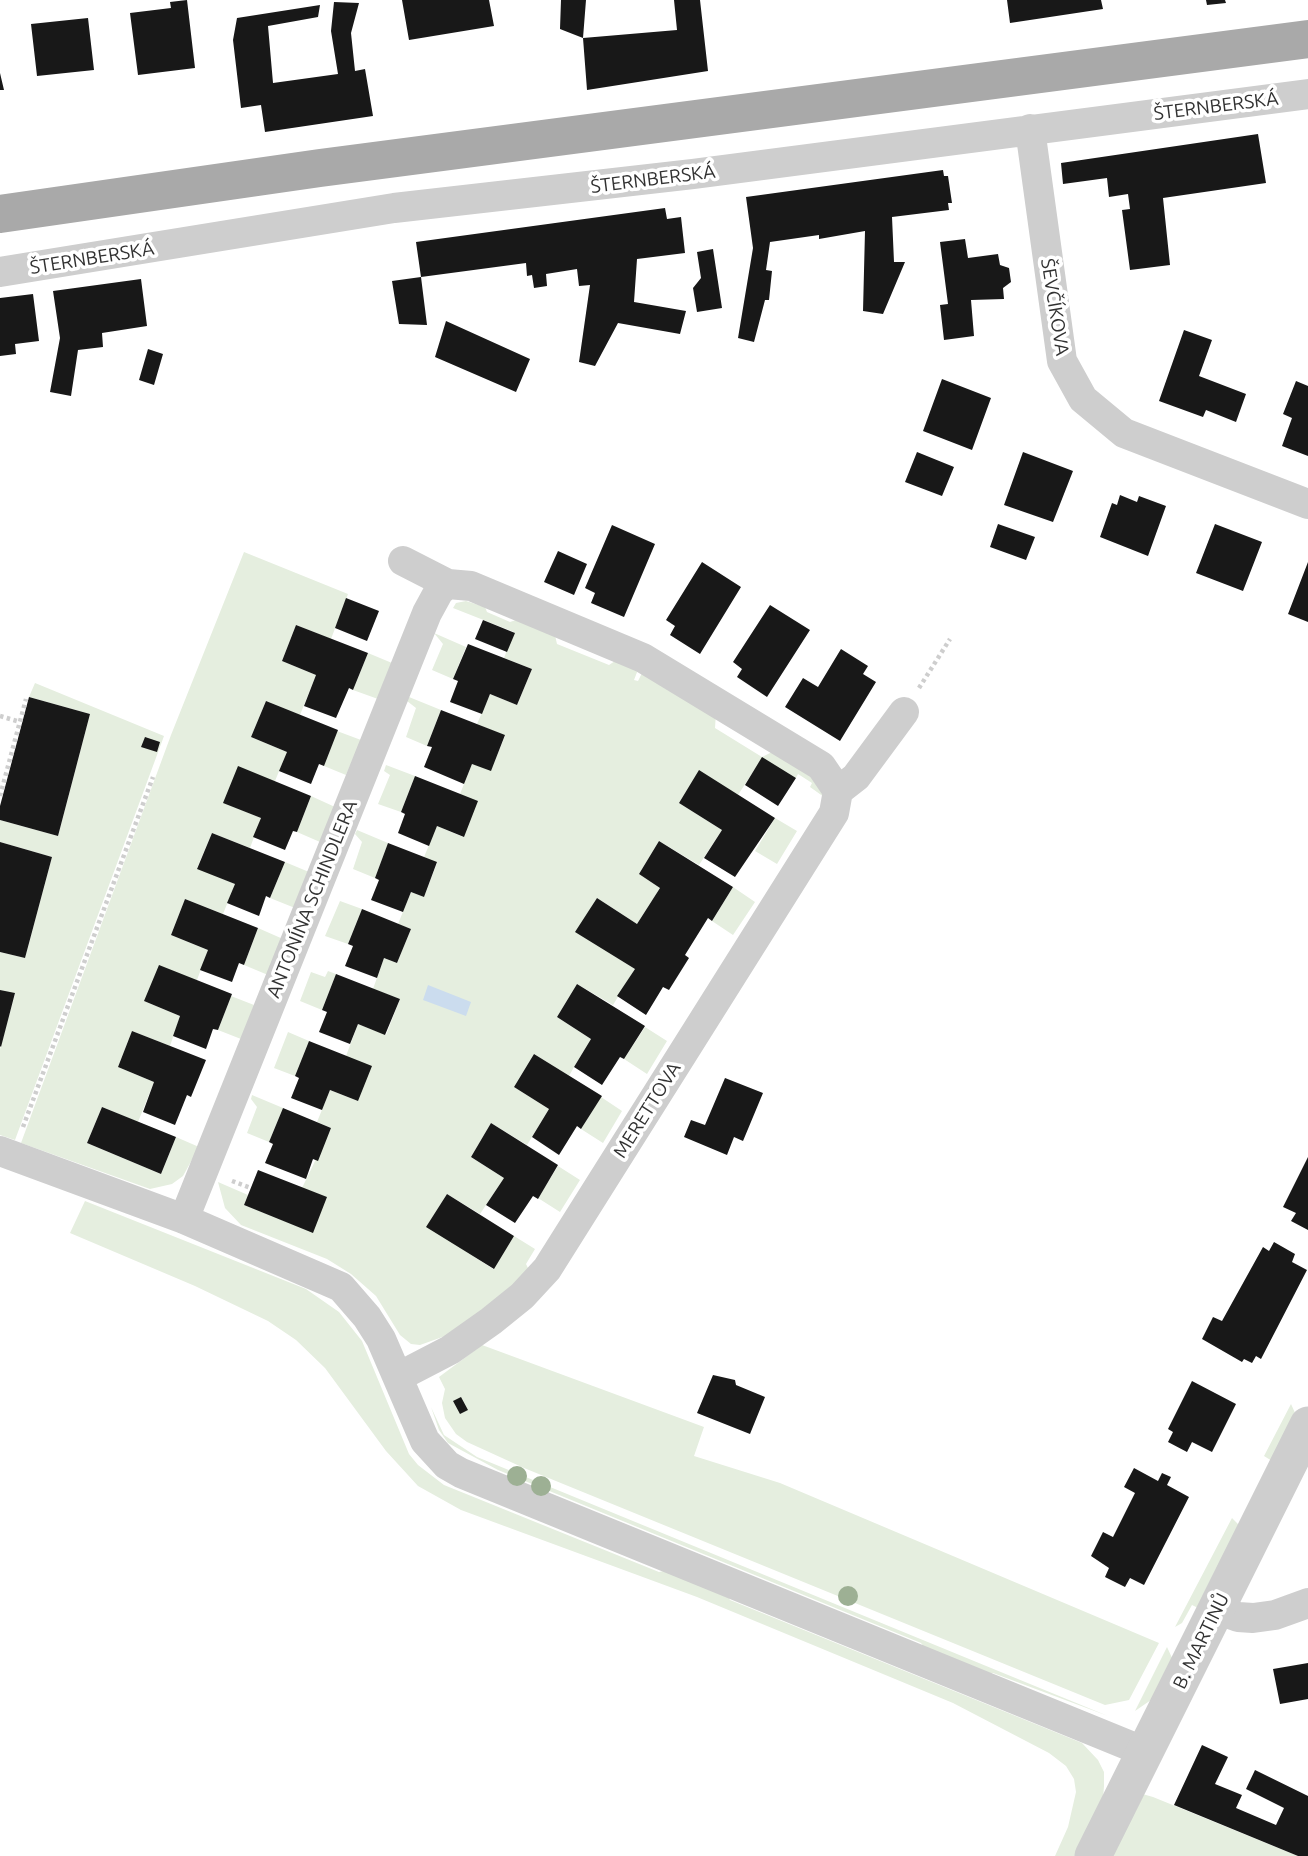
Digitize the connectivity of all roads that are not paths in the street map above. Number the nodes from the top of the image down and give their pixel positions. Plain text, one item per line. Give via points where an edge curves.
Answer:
1 (1308, 39) edge
2 (1308, 94) edge
3 (1030, 129) junction
4 (0, 214) edge
5 (0, 272) edge
6 (1308, 503) edge
7 (403, 561) dead end
8 (448, 583) junction
9 (910, 702) road end
10 (838, 791) junction
11 (0, 1151) edge
12 (184, 1219) junction
13 (398, 1377) junction
14 (1308, 1425) edge
15 (1308, 1604) edge
16 (1216, 1609) junction
17 (1145, 1752) junction
18 (1093, 1856) edge

1 - 4 main road
2 - 3 street, ŠTERNBERSKÁ
3 - 5 street, ŠTERNBERSKÁ via 394,208
3 - 6 street, ŠEVČÍKOVA via 1062,361 1083,399 1110,424 1132,436
7 - 8 street
8 - 10 street via 471,586 643,658 821,766
8 - 12 street, ANTONÍNA SCHINDLERA via 427,613
9 - 10 street, MERETTOVA via 856,777
10 - 13 street, MERETTOVA via 834,813 548,1269 491,1321 450,1350
11 - 12 street
12 - 13 street via 341,1287 367,1317
13 - 17 street via 425,1441 460,1473
14 - 16 street, B. MARTINŮ
15 - 16 street via 1253,1618
16 - 17 street, B. MARTINŮ
17 - 18 street, B. MARTINŮ

